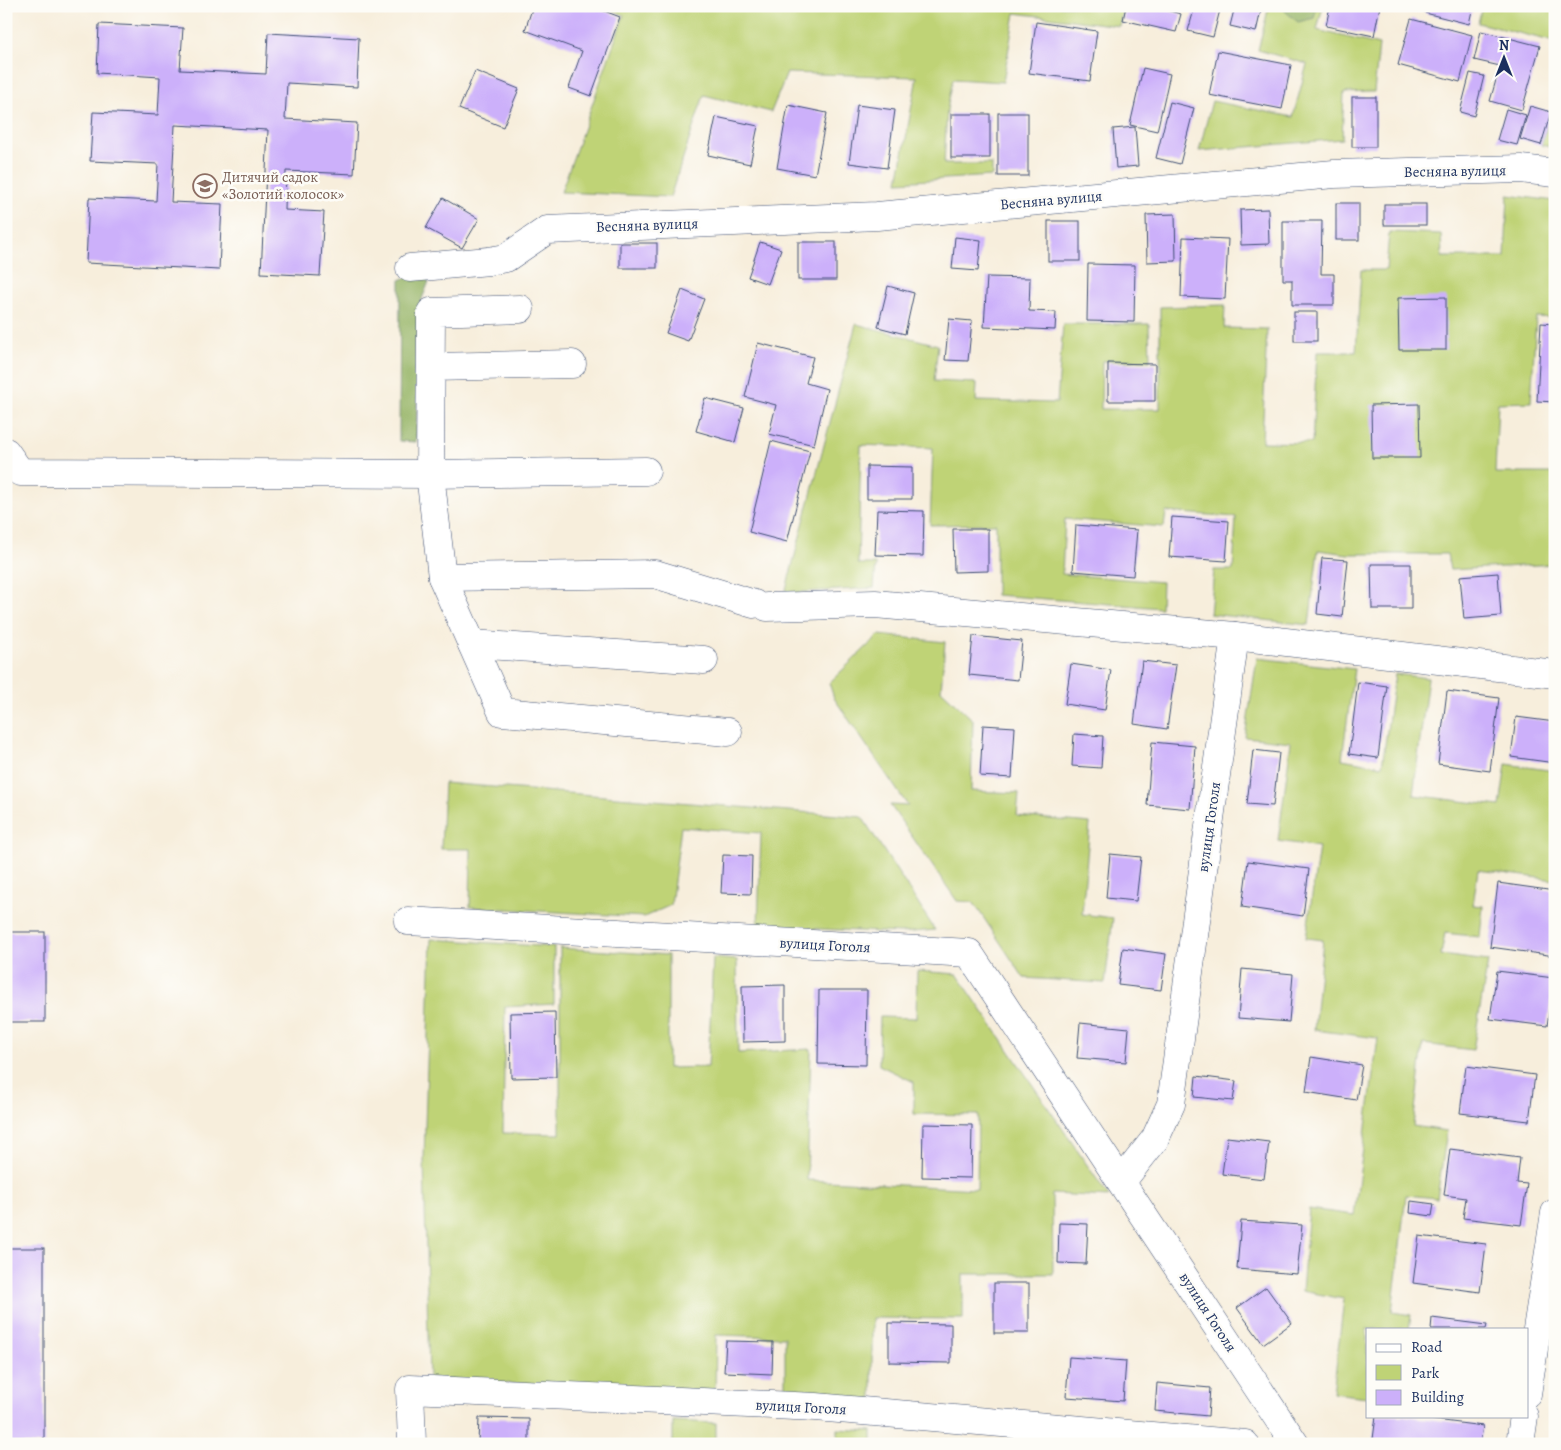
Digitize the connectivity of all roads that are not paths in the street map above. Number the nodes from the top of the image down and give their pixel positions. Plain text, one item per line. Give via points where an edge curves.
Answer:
1 (1555, 173) edge
2 (410, 268) dead end
3 (520, 309) dead end
4 (572, 364) dead end
5 (431, 367) junction
6 (11, 468) edge
7 (646, 471) dead end
8 (430, 474) junction
9 (442, 577) junction
10 (1235, 636) junction
11 (472, 644) junction
12 (704, 660) dead end
13 (1555, 674) edge
14 (728, 732) dead end
15 (408, 922) dead end
16 (1122, 1181) junction
17 (1555, 1213) edge
18 (1528, 1388) edge
19 (1524, 1418) edge
20 (412, 1444) edge
21 (1245, 1444) edge
22 (1295, 1444) edge
23 (1520, 1444) edge

1 - 2 street, Весняна вулиця via 1521,169 1334,174 876,216 547,230 506,258
3 - 5 street via 431,312
4 - 5 street
5 - 8 street
6 - 8 street
7 - 8 street
8 - 9 street
9 - 10 street via 655,574 761,605 875,604
9 - 11 street
10 - 13 street
10 - 16 street, вулиця Гоголя via 1171,1104 1155,1139
11 - 12 street
11 - 14 street via 502,712
15 - 16 street, вулиця Гоголя via 968,953
16 - 22 street, вулиця Гоголя
17 - 18 street
19 - 23 street
20 - 21 street, вулиця Гоголя via 410,1389 816,1407

